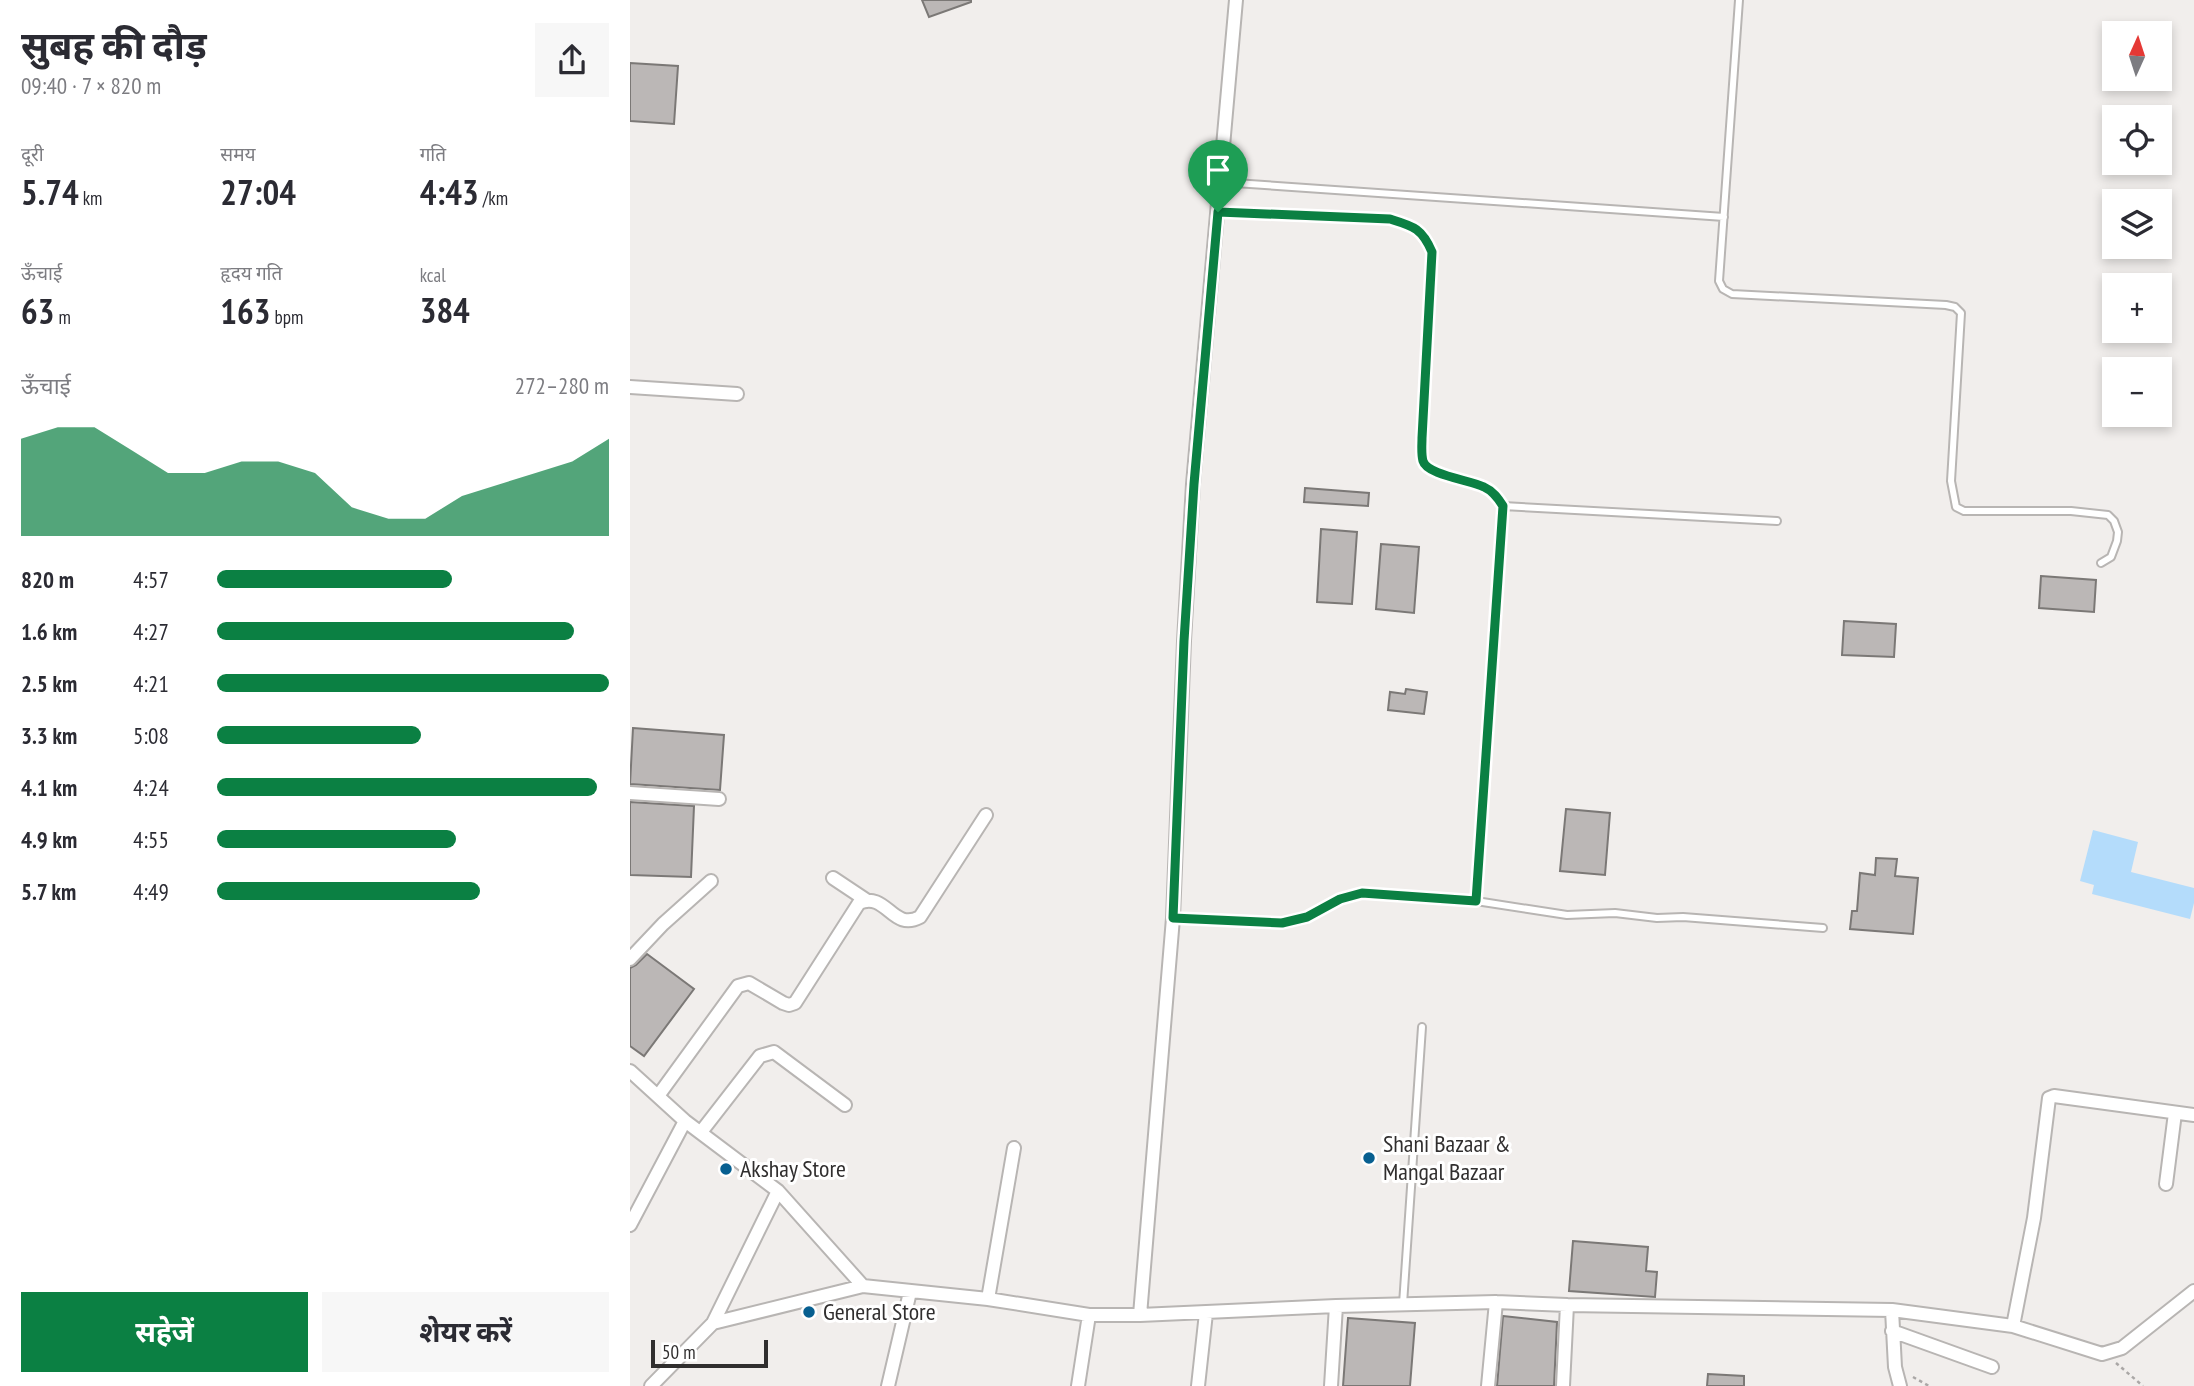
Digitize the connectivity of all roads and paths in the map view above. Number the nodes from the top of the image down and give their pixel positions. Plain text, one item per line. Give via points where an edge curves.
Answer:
1 (1236, 0) edge
2 (1739, 0) edge
3 (1220, 183) junction
4 (1218, 212) junction
5 (1724, 217) junction
6 (630, 387) edge
7 (737, 394) dead end
8 (1503, 506) junction
9 (1777, 521) dead end
10 (2101, 563) dead end
11 (630, 793) edge
12 (719, 799) dead end
13 (986, 815) dead end
14 (833, 878) dead end
15 (711, 881) dead end
16 (866, 900) junction
17 (1476, 901) junction
18 (1173, 918) junction
19 (1823, 928) dead end
20 (630, 959) edge
21 (1422, 1027) dead end
22 (632, 1077) edge
23 (658, 1096) junction
24 (845, 1105) dead end
25 (2175, 1113) junction
26 (2194, 1115) edge
27 (685, 1121) junction
28 (701, 1132) junction
29 (1014, 1148) dead end
30 (2166, 1184) dead end
31 (778, 1191) junction
32 (630, 1225) edge
33 (863, 1286) junction
34 (2194, 1291) edge
35 (909, 1292) junction
36 (988, 1299) junction
37 (1496, 1302) junction
38 (1403, 1304) junction
39 (1567, 1305) junction
40 (1336, 1306) junction
41 (1892, 1310) junction
42 (1206, 1313) junction
43 (1089, 1315) junction
44 (1140, 1315) junction
45 (713, 1323) junction
46 (2013, 1326) junction
47 (1892, 1331) junction
48 (2102, 1353) junction
49 (1992, 1367) dead end
50 (651, 1386) edge
51 (888, 1386) edge
52 (1077, 1386) edge
53 (1198, 1386) edge
54 (1331, 1386) edge
55 (1488, 1386) edge
56 (1563, 1386) edge
57 (1900, 1386) edge
58 (2143, 1386) edge

1 - 3 street
2 - 5 lane
3 - 4 street
3 - 5 lane
4 - 8 lane via 1390,219 1413,226 1425,237 1432,252 1432,269 1423,462 1435,472 1486,488
4 - 18 street via 1192,510
5 - 10 lane via 1719,281 1728,292 1955,307 1961,313 1951,481 1955,507 1964,511 2108,515 2118,532 2117,541 2111,557
6 - 7 street
8 - 9 lane
8 - 17 lane
11 - 12 street
13 - 16 street via 920,917 903,921 876,901
14 - 16 street
15 - 20 street
16 - 23 street via 859,903 795,1003 783,1003 749,983 738,986
17 - 18 lane via 1362,893 1282,923
17 - 19 lane via 1567,915 1683,917
18 - 44 street
21 - 38 lane
22 - 23 street
23 - 27 street
24 - 28 street via 774,1052 767,1052
25 - 26 street
25 - 30 street
25 - 46 street via 2049,1098 2034,1218
27 - 28 street
27 - 32 street
28 - 31 street
29 - 36 street
31 - 33 street
31 - 45 street
33 - 35 street
33 - 45 street
34 - 48 street via 2122,1348
35 - 36 street
35 - 51 street
36 - 43 street
37 - 38 street
37 - 39 street
37 - 55 street
38 - 40 street
39 - 41 street
39 - 56 street
40 - 42 street
40 - 54 street
41 - 46 street
41 - 47 street
42 - 44 street
42 - 53 street
43 - 44 street
43 - 52 street
45 - 50 street
46 - 48 street
47 - 49 street
47 - 57 street
48 - 58 path

